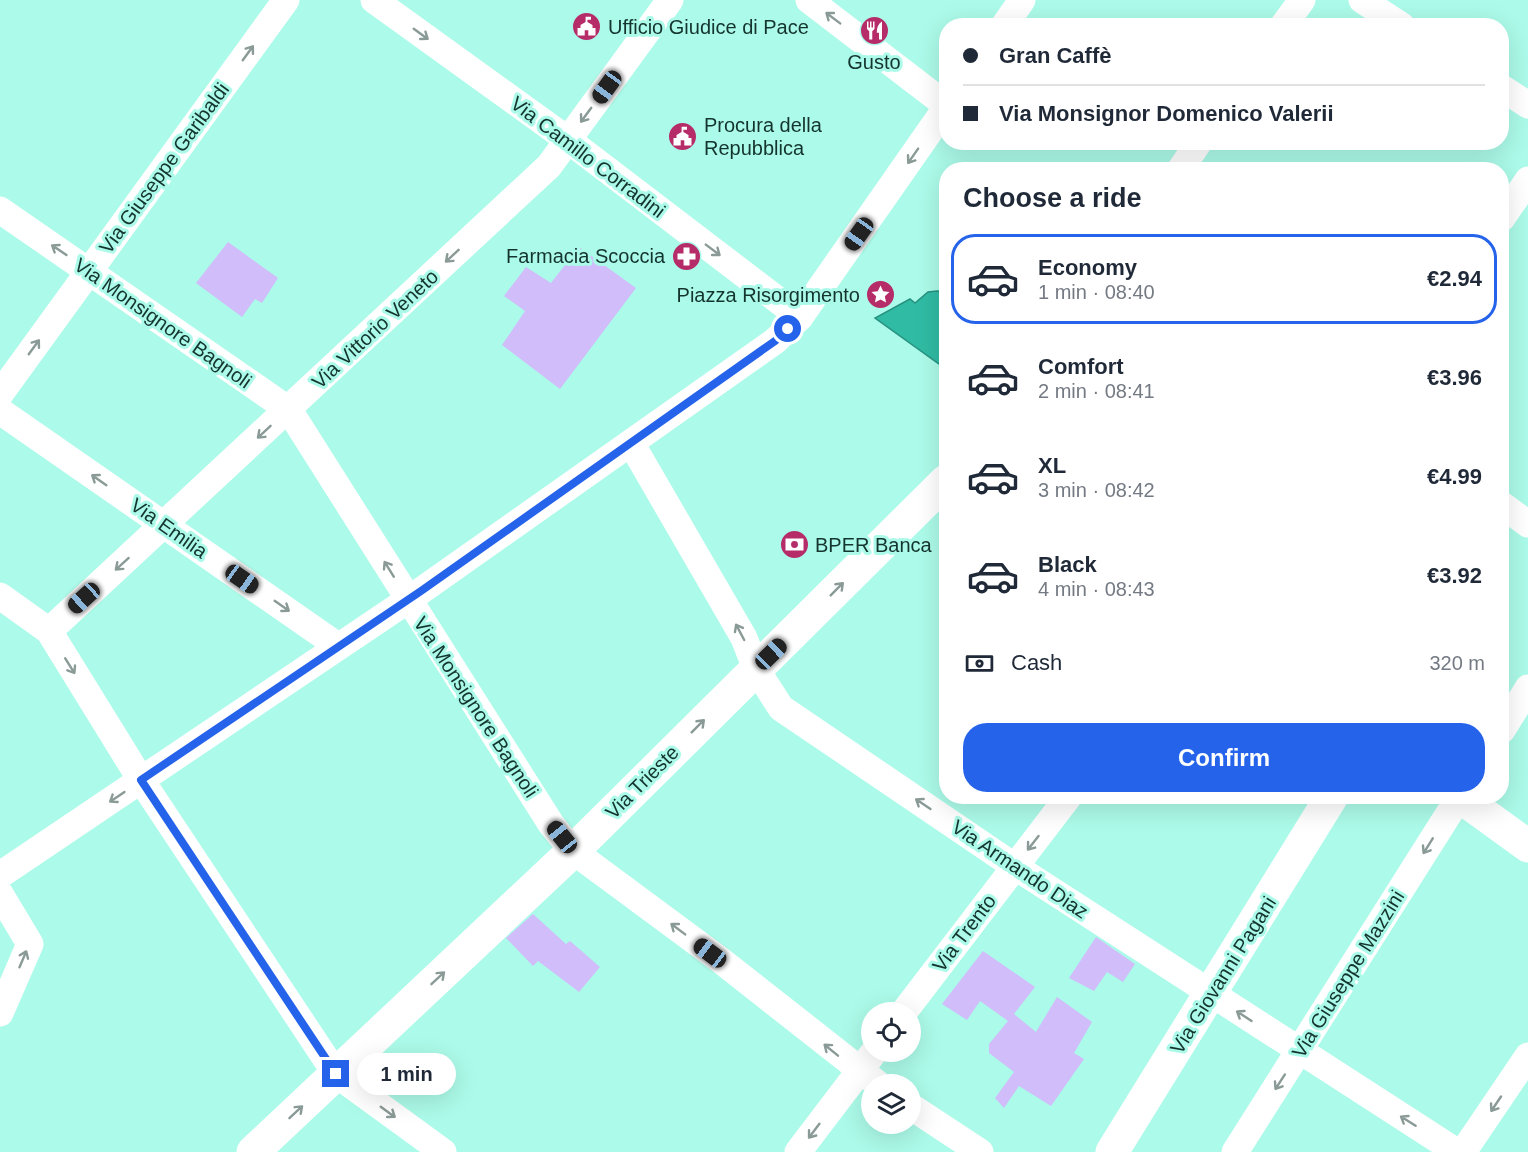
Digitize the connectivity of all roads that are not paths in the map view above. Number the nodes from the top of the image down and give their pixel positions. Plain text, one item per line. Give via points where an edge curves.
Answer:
1 (286, 0) edge
2 (374, 0) edge
3 (670, 0) edge
4 (809, 0) edge
5 (1022, 0) edge
6 (1302, 0) edge
7 (1362, 0) edge
8 (1010, 18) edge
9 (1289, 18) edge
10 (1390, 18) edge
11 (1509, 93) edge
12 (939, 101) edge
13 (1528, 105) edge
14 (939, 116) edge
15 (568, 140) junction
16 (1528, 180) edge
17 (1509, 208) edge
18 (0, 210) edge
19 (89, 271) junction
20 (800, 317) junction
21 (0, 394) edge
22 (288, 410) junction
23 (0, 411) edge
24 (631, 443) junction
25 (939, 488) edge
26 (1509, 510) edge
27 (1528, 524) edge
28 (165, 525) junction
29 (0, 596) edge
30 (408, 600) junction
31 (49, 631) junction
32 (338, 646) junction
33 (756, 669) junction
34 (1528, 688) edge
35 (1509, 719) edge
36 (141, 780) junction
37 (1063, 804) edge
38 (1327, 804) edge
39 (1455, 804) edge
40 (1469, 804) edge
41 (1528, 846) edge
42 (573, 850) junction
43 (1014, 866) junction
44 (0, 875) edge
45 (0, 894) edge
46 (1211, 994) junction
47 (912, 1002) edge
48 (0, 1012) edge
49 (1299, 1052) junction
50 (1528, 1056) edge
51 (871, 1069) edge
52 (336, 1074) junction
53 (921, 1113) edge
54 (253, 1152) edge
55 (443, 1152) edge
56 (798, 1152) edge
57 (980, 1152) edge
58 (1112, 1152) edge
59 (1235, 1152) edge
60 (1457, 1152) edge
61 (1463, 1152) edge

19 -> 1 street, Via Giuseppe Garibaldi
2 -> 15 street, Via Camillo Corradini
3 -> 15 street, Via Vittorio Veneto
12 -> 4 street
5 - 8 street
6 - 9 street
7 - 10 street
11 - 13 street
14 -> 20 street
15 -> 20 street, Via Camillo Corradini
15 -> 22 street, Via Vittorio Veneto via 549,166
16 - 17 street
19 -> 18 street, Via Monsignore Bagnoli
21 -> 19 street, Via Giuseppe Garibaldi
19 - 22 street, Via Monsignore Bagnoli
20 - 24 street via 775,341
22 -> 28 street, Via Vittorio Veneto
30 -> 22 street, Via Monsignore Bagnoli
28 -> 23 street, Via Emilia
24 - 30 street
33 -> 24 street, Via Armando Diaz via 744,638
33 -> 25 street, Via Trieste
26 - 27 street
28 -> 31 street, Via Vittorio Veneto
28 -> 32 street, Via Emilia
29 - 31 street
30 - 32 street
30 - 42 street, Via Monsignore Bagnoli via 552,824
31 -> 36 street
32 - 36 street
42 -> 33 street, Via Trieste
43 -> 33 street, Via Armando Diaz via 781,708
34 - 35 street
36 -> 44 street
36 - 52 street
37 -> 43 street, Via Trento
38 - 46 street, Via Giovanni Pagani
39 -> 49 street, Via Giuseppe Mazzini
40 - 41 street
51 -> 42 street, Via Monsignore Bagnoli
52 -> 42 street, Via Trieste
43 - 46 street, Via Armando Diaz
43 - 47 street, Via Trento
48 -> 45 street via 30,944
49 -> 46 street, Via Armando Diaz
46 - 58 street, Via Giovanni Pagani
49 -> 59 street, Via Giuseppe Mazzini
60 -> 49 street, Via Armando Diaz
50 -> 61 street
51 -> 56 street
54 -> 52 street, Via Trieste
52 -> 55 street
53 - 57 street

